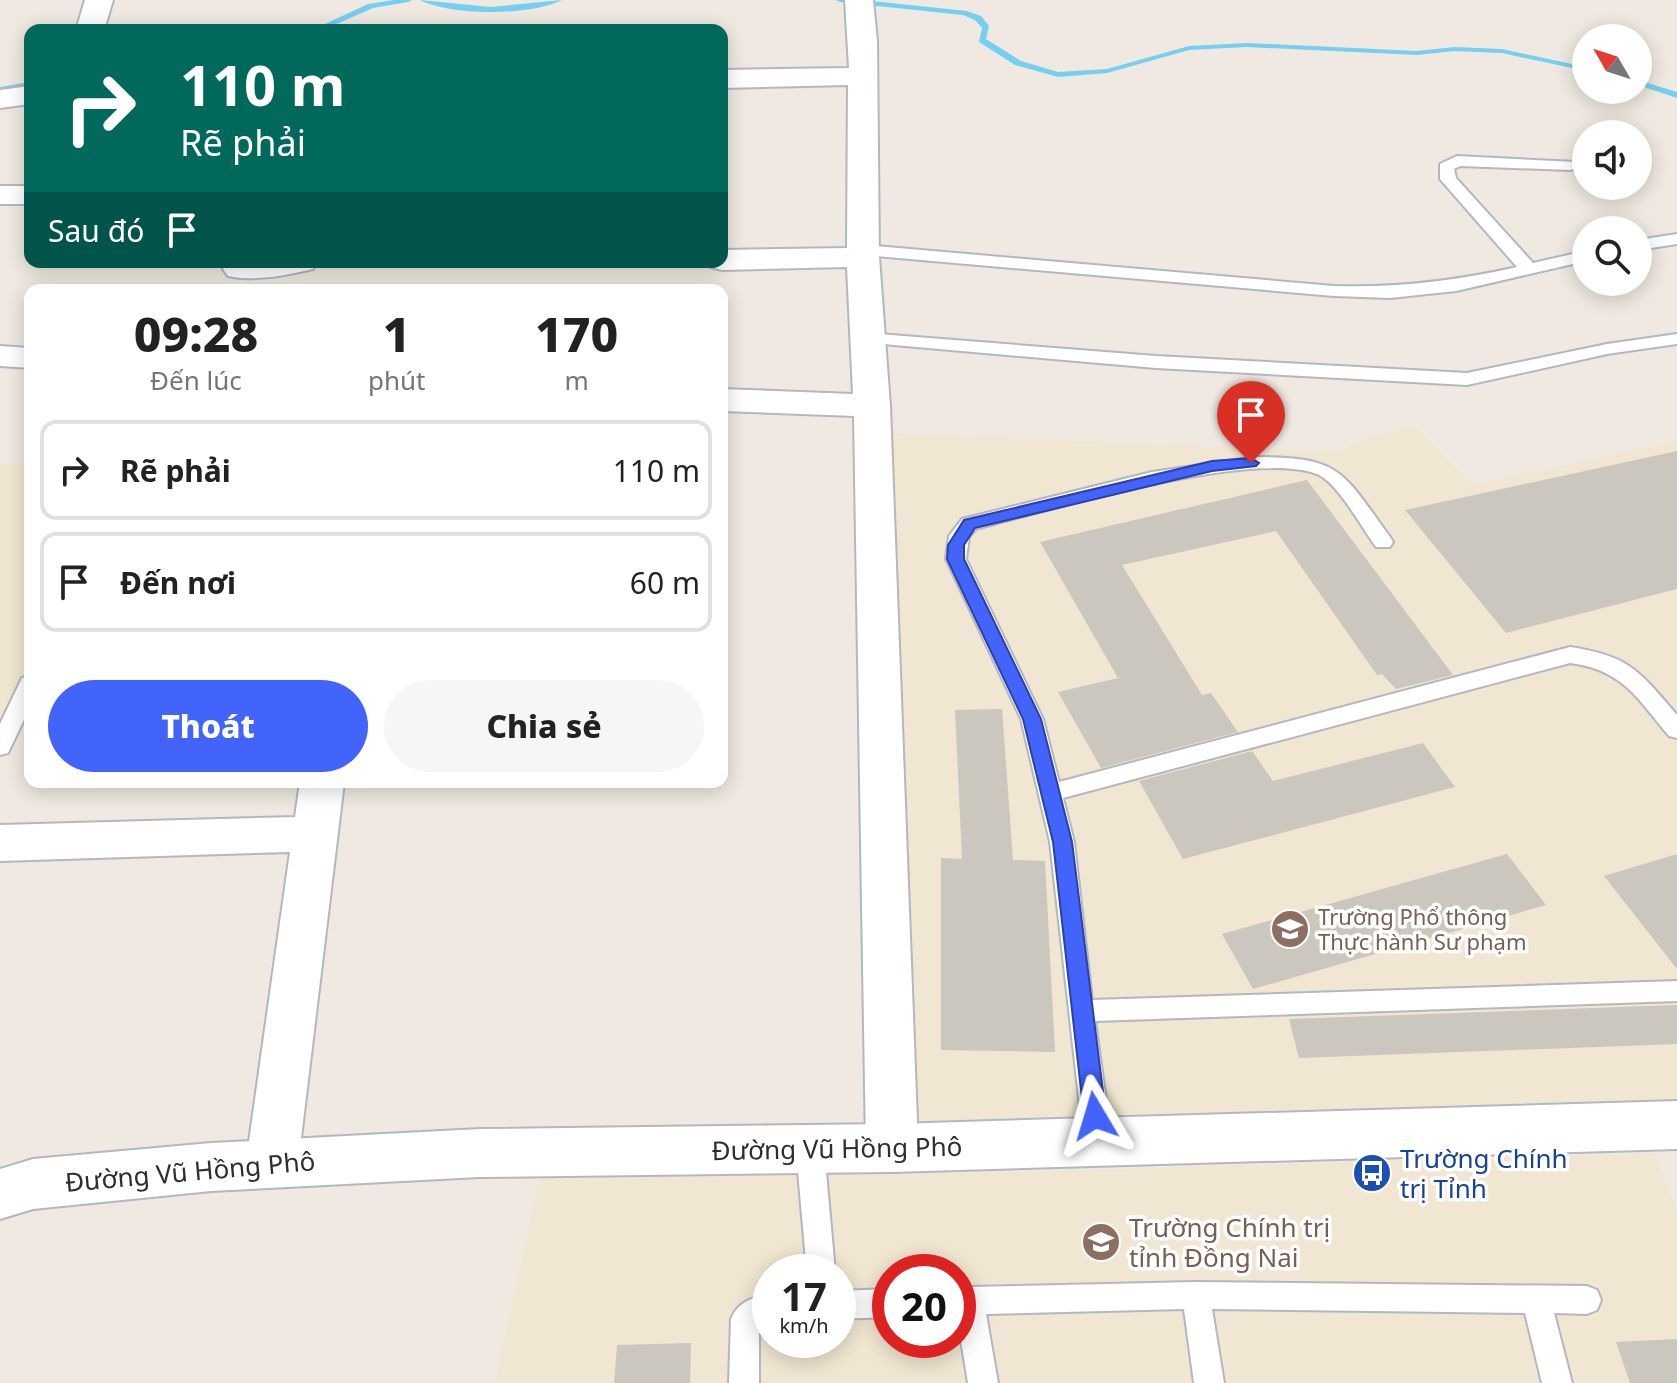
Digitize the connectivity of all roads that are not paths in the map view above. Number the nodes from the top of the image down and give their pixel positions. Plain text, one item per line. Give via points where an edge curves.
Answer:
1 (99, 0) edge
2 (860, 6) edge
3 (92, 24) edge
4 (862, 76) junction
5 (728, 79) edge
6 (24, 96) edge
7 (0, 99) edge
8 (1489, 162) dead end
9 (0, 195) edge
10 (24, 195) edge
11 (1677, 239) edge
12 (1652, 243) edge
13 (864, 253) junction
14 (1572, 259) edge
15 (728, 260) edge
16 (266, 268) edge
17 (1529, 269) junction
18 (232, 274) edge
19 (866, 338) junction
20 (1677, 339) edge
21 (0, 356) edge
22 (24, 358) edge
23 (728, 400) edge
24 (872, 406) junction
25 (1383, 542) dead end
26 (24, 697) edge
27 (1677, 730) edge
28 (0, 747) edge
29 (321, 788) edge
30 (1050, 793) junction
31 (316, 834) junction
32 (0, 843) edge
33 (1677, 991) edge
34 (1081, 1011) junction
35 (1677, 1125) edge
36 (1098, 1143) junction
37 (892, 1148) junction
38 (810, 1149) junction
39 (272, 1163) junction
40 (0, 1194) edge
41 (819, 1254) edge
42 (1196, 1295) junction
43 (1536, 1298) junction
44 (1587, 1300) dead end
45 (976, 1302) edge
46 (752, 1314) edge
47 (976, 1353) edge
48 (744, 1383) edge
49 (983, 1383) edge
50 (1209, 1383) edge
51 (1557, 1383) edge

1 - 3 street
2 - 4 street
4 - 5 street
4 - 13 street
6 - 7 street
8 - 17 lane via 1457,161 1446,167 1448,179
9 - 10 street
11 - 12 lane
13 - 15 street
13 - 17 lane via 1390,293 1456,286
13 - 19 street
14 - 17 lane
16 - 18 street
19 - 20 lane via 1156,362 1467,379
19 - 24 street
21 - 22 street
23 - 24 street
24 - 37 street
25 - 30 lane via 1330,473 1286,461 1212,466 969,524 959,536 956,559 1032,719
26 - 28 lane
27 - 30 lane via 1634,680 1604,660 1570,655
29 - 31 street
30 - 34 lane via 1062,842
31 - 32 street
31 - 39 street
33 - 34 lane
34 - 36 lane
35 - 36 street, Đường Vũ Hồng Phô
36 - 37 street, Đường Vũ Hồng Phô
37 - 38 street, Đường Vũ Hồng Phô
38 - 39 street, Đường Vũ Hồng Phô via 480,1153
38 - 41 lane
39 - 40 street, Đường Vũ Hồng Phô via 33,1184
42 - 43 lane
42 - 45 lane
42 - 50 lane
43 - 44 lane
43 - 51 lane
46 - 48 lane via 745,1319
47 - 49 lane

